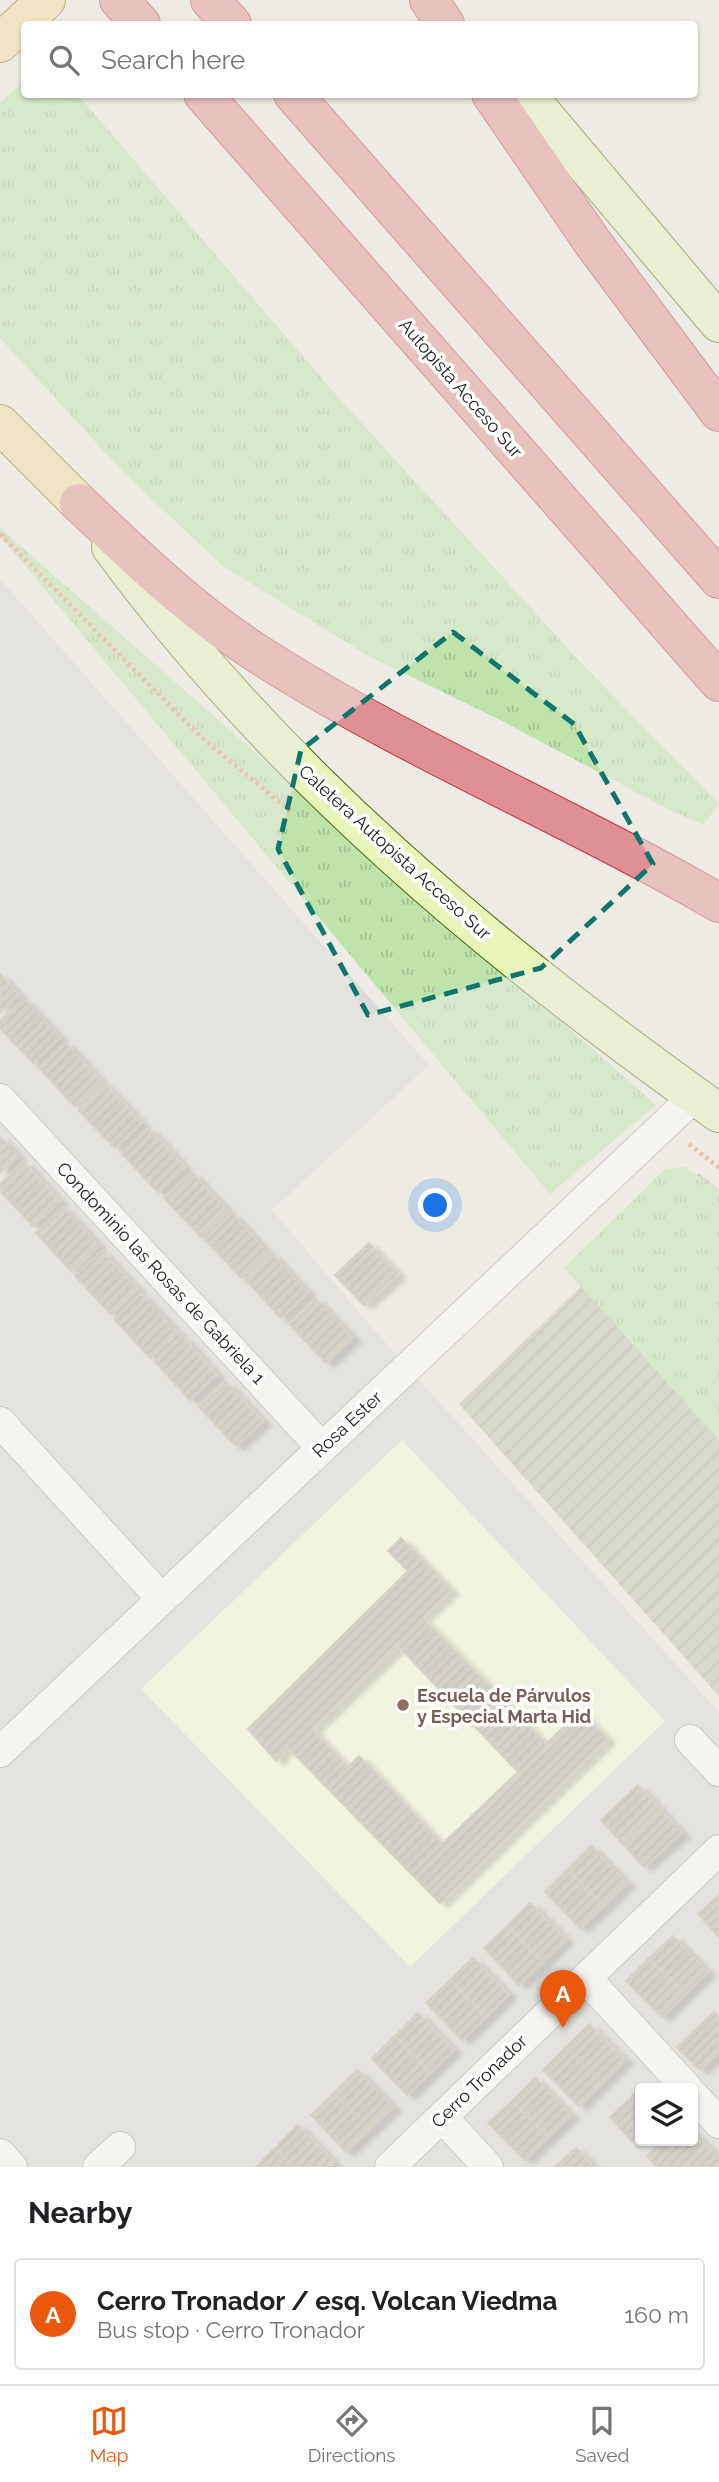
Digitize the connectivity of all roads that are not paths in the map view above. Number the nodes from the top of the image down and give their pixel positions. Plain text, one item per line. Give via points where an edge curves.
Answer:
1 (118, 0) edge
2 (210, 0) edge
3 (429, 0) edge
4 (445, 0) edge
5 (138, 21) edge
6 (229, 21) edge
7 (442, 21) edge
8 (463, 21) edge
9 (206, 98) edge
10 (297, 98) edge
11 (494, 98) edge
12 (529, 98) edge
13 (719, 323) edge
14 (719, 412) edge
15 (0, 424) edge
16 (79, 503) junction
17 (719, 579) edge
18 (719, 682) edge
19 (719, 903) edge
20 (0, 1100) edge
21 (707, 1105) edge
22 (0, 1422) edge
23 (322, 1448) junction
24 (162, 1599) junction
25 (690, 1740) dead end
26 (0, 1752) edge
27 (719, 1772) edge
28 (719, 1850) edge
29 (586, 1978) junction
30 (682, 2083) edge
31 (698, 2100) edge
32 (442, 2117) junction
33 (719, 2123) edge
34 (120, 2147) dead end
35 (0, 2154) edge
36 (12, 2167) edge
37 (98, 2167) edge
38 (390, 2167) edge
39 (488, 2167) edge

1 - 5 highway
2 - 6 highway
3 - 7 highway
4 - 8 main road
9 - 18 highway, Autopista Acceso Sur
10 - 17 highway
11 - 14 highway via 593,243
12 - 13 main road
15 - 16 main road, Caletera Autopista Acceso Sur
16 - 19 highway via 156,575 265,659
16 - 21 main road, Caletera Autopista Acceso Sur via 226,688 353,820 494,942
20 - 23 street, Condominio las Rosas de Gabriela 1
21 - 23 street, Rosa Ester
22 - 24 street
23 - 24 street, Rosa Ester
24 - 26 street, Rosa Ester
25 - 27 street
28 - 29 street, Cerro Tronador
29 - 30 street
29 - 32 street, Cerro Tronador
31 - 33 street
32 - 38 street, Cerro Tronador
32 - 39 street
34 - 37 street
35 - 36 street

